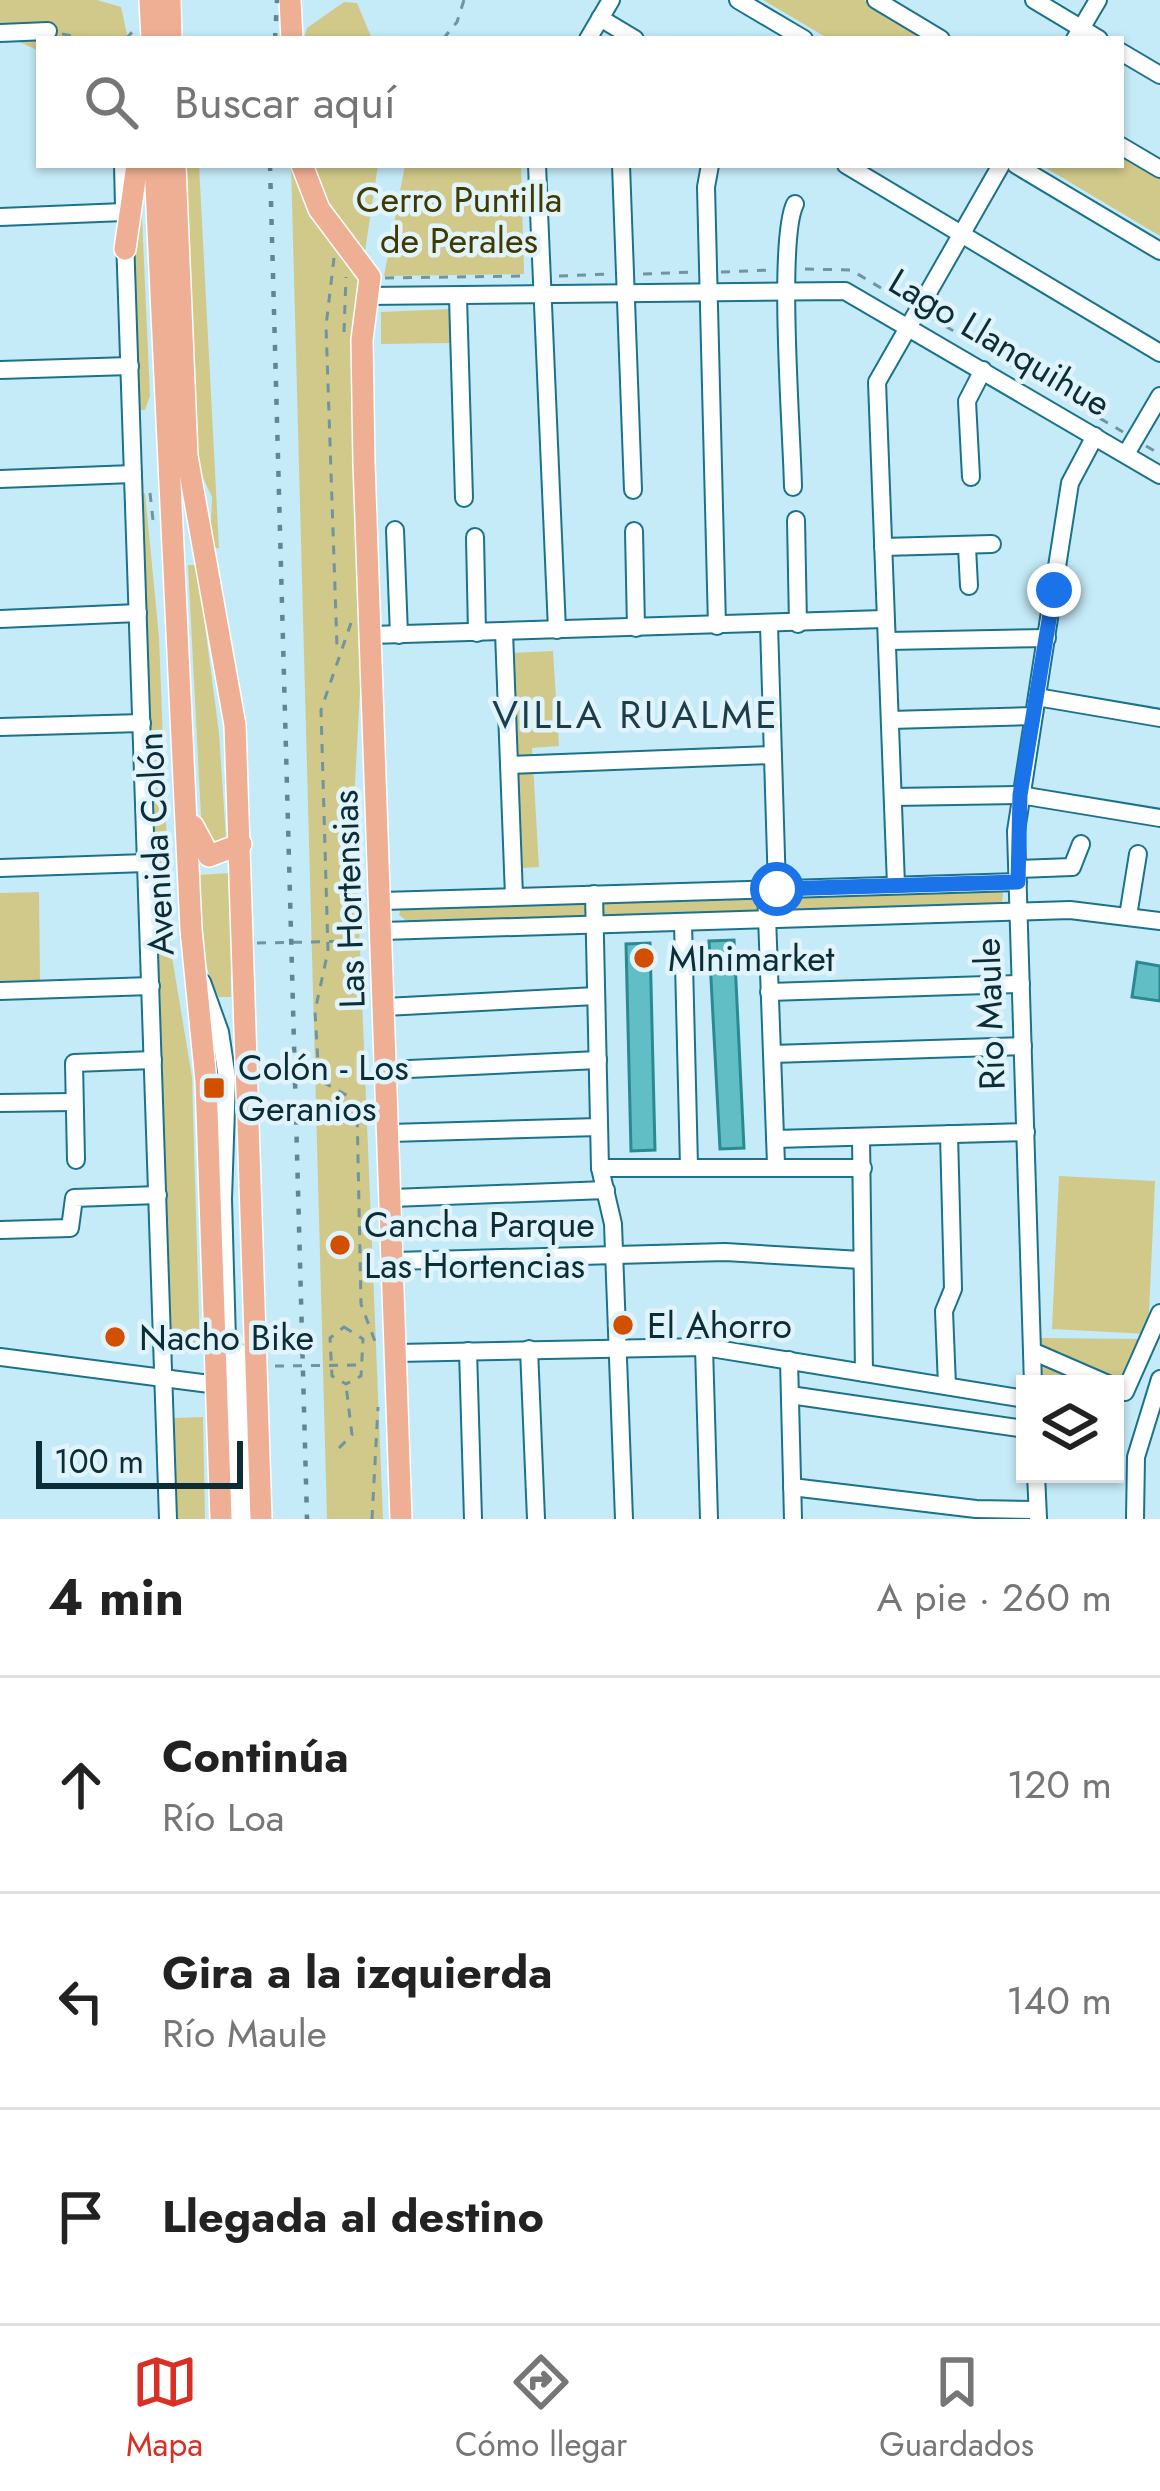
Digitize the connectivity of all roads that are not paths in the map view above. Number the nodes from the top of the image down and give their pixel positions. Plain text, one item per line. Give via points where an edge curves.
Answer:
1 (151, 0) edge
2 (170, 0) edge
3 (290, 0) edge
4 (611, 0) edge
5 (738, 0) edge
6 (876, 0) edge
7 (1034, 0) edge
8 (1098, 0) edge
9 (600, 18) junction
10 (48, 32) road end
11 (0, 33) edge
12 (1078, 34) edge
13 (152, 36) edge
14 (171, 36) edge
15 (292, 36) edge
16 (590, 36) edge
17 (630, 36) edge
18 (799, 36) edge
19 (936, 36) edge
20 (1124, 54) edge
21 (1160, 75) edge
22 (1124, 148) edge
23 (122, 168) edge
24 (137, 168) edge
25 (155, 168) edge
26 (175, 168) edge
27 (303, 168) edge
28 (537, 168) edge
29 (621, 168) edge
30 (710, 168) edge
31 (851, 168) edge
32 (998, 168) edge
33 (1021, 168) edge
34 (1160, 170) edge
35 (795, 204) dead end
36 (124, 212) junction
37 (0, 217) edge
38 (960, 233) junction
39 (125, 249) junction
40 (1160, 251) edge
41 (368, 286) junction
42 (789, 289) junction
43 (708, 291) junction
44 (626, 293) junction
45 (545, 296) junction
46 (458, 298) junction
47 (906, 324) junction
48 (1160, 353) edge
49 (130, 366) junction
50 (0, 370) edge
51 (983, 370) junction
52 (1160, 396) edge
53 (1095, 436) junction
54 (1126, 454) junction
55 (134, 474) junction
56 (1160, 475) edge
57 (970, 477) dead end
58 (0, 479) edge
59 (794, 488) dead end
60 (633, 490) dead end
61 (464, 499) dead end
62 (796, 520) dead end
63 (395, 530) dead end
64 (634, 531) dead end
65 (475, 537) dead end
66 (992, 544) dead end
67 (884, 547) junction
68 (967, 547) junction
69 (969, 586) dead end
70 (138, 613) junction
71 (884, 619) junction
72 (0, 620) edge
73 (798, 624) junction
74 (769, 625) junction
75 (717, 626) junction
76 (636, 628) junction
77 (557, 630) junction
78 (477, 632) junction
79 (504, 632) junction
80 (399, 634) junction
81 (370, 635) junction
82 (1047, 638) junction
83 (888, 641) junction
84 (1036, 697) junction
85 (1033, 716) junction
86 (1160, 717) edge
87 (890, 720) junction
88 (142, 723) junction
89 (0, 727) edge
90 (773, 755) junction
91 (509, 765) junction
92 (1020, 795) junction
93 (893, 797) junction
94 (186, 800) junction
95 (1160, 818) edge
96 (241, 844) junction
97 (1081, 844) dead end
98 (1138, 854) dead end
99 (146, 863) junction
100 (0, 868) edge
101 (1018, 875) junction
102 (896, 886) junction
103 (771, 889) junction
104 (594, 894) junction
105 (514, 896) junction
106 (382, 901) junction
107 (1019, 911) junction
108 (1128, 916) junction
109 (767, 920) junction
110 (682, 922) junction
111 (1160, 922) edge
112 (595, 925) junction
113 (383, 940) junction
114 (1021, 984) junction
115 (151, 986) junction
116 (0, 991) edge
117 (769, 992) junction
118 (596, 996) junction
119 (386, 1006) junction
120 (1023, 1046) junction
121 (772, 1054) junction
122 (153, 1060) junction
123 (598, 1060) junction
124 (388, 1070) junction
125 (74, 1102) junction
126 (0, 1103) edge
127 (599, 1127) junction
128 (1025, 1132) junction
129 (390, 1133) junction
130 (949, 1134) junction
131 (861, 1137) junction
132 (775, 1139) junction
133 (76, 1160) dead end
134 (776, 1164) junction
135 (689, 1166) junction
136 (600, 1168) junction
137 (863, 1168) junction
138 (606, 1190) junction
139 (158, 1195) junction
140 (392, 1198) junction
141 (0, 1230) edge
142 (614, 1254) junction
143 (861, 1260) junction
144 (395, 1261) junction
145 (1160, 1313) edge
146 (616, 1347) junction
147 (704, 1347) junction
148 (529, 1349) junction
149 (387, 1351) junction
150 (468, 1351) junction
151 (1032, 1352) junction
152 (0, 1357) edge
153 (789, 1360) junction
154 (864, 1372) junction
155 (1033, 1375) edge
156 (1086, 1375) edge
157 (1124, 1375) edge
158 (1160, 1379) edge
159 (164, 1382) junction
160 (240, 1382) junction
161 (947, 1386) junction
162 (1124, 1391) edge
163 (790, 1395) junction
164 (1016, 1398) edge
165 (1156, 1403) edge
166 (1016, 1428) edge
167 (1036, 1483) edge
168 (792, 1486) junction
169 (1038, 1514) edge
170 (168, 1519) edge
171 (221, 1519) edge
172 (232, 1519) edge
173 (244, 1519) edge
174 (261, 1519) edge
175 (401, 1519) edge
176 (473, 1519) edge
177 (536, 1519) edge
178 (624, 1519) edge
179 (709, 1519) edge
180 (793, 1519) edge
181 (1135, 1519) edge

1 - 13 main road
2 - 14 main road
3 - 15 main road
4 - 9 street
5 - 18 street
6 - 19 street
7 - 12 street
8 - 12 street
9 - 16 street
9 - 17 street
10 - 11 street
20 - 21 street
22 - 34 street
23 - 36 street
24 - 39 main road
25 - 94 main road, Avenida Colón
26 - 96 main road, Avenida Colón via 185,438 236,725
27 - 41 main road
28 - 45 street
29 - 44 street
30 - 43 street
31 - 38 street
32 - 38 street
33 - 40 street
35 - 42 street
36 - 37 street
36 - 39 street
38 - 47 street
38 - 48 street
39 - 49 street
41 - 46 street, Lago Llanquihue
41 - 81 main road, Las Hortensias via 362,352
42 - 43 street, Lago Llanquihue
42 - 47 street, Lago Llanquihue via 845,291
42 - 59 street
43 - 44 street, Lago Llanquihue
43 - 75 street
44 - 45 street, Lago Llanquihue
44 - 60 street
45 - 46 street, Lago Llanquihue
45 - 77 street
46 - 61 street
47 - 51 street, Lago Llanquihue
47 - 67 street via 878,382
49 - 50 street
49 - 55 street
51 - 53 street, Lago Llanquihue
51 - 57 street via 967,401
52 - 54 street
53 - 54 street, Lago Llanquihue
53 - 82 street, Río Maule via 1070,483
54 - 56 street, Lago Llanquihue
55 - 58 street
55 - 70 street
62 - 73 street
63 - 80 street
64 - 76 street
65 - 78 street
66 - 68 street
67 - 68 street
67 - 71 street
68 - 69 street
70 - 72 street
70 - 88 street
71 - 73 street
71 - 83 street
73 - 74 street
74 - 75 street
74 - 90 street
75 - 76 street
76 - 77 street
77 - 79 street
78 - 79 street
78 - 80 street
79 - 91 street
80 - 81 street
81 - 106 main road, Las Hortensias
82 - 83 street
82 - 84 street, Río Maule
83 - 87 street
84 - 85 street, Río Maule
84 - 86 street
85 - 87 street
85 - 92 street, Río Maule
87 - 93 street
88 - 89 street
88 - 99 street
90 - 91 street
90 - 103 street
91 - 105 street
92 - 93 street
92 - 95 street
92 - 101 street, Río Maule
93 - 102 street
94 - 96 main road via 202,850 215,857
94 - 160 main road, Avenida Colón via 191,929
96 - 160 main road, Avenida Colón via 248,1063
97 - 101 street via 1072,867
98 - 108 street
99 - 100 street
99 - 115 street
101 - 102 street
101 - 107 street, Río Maule
102 - 103 street
103 - 104 street
103 - 109 street
104 - 105 street
104 - 112 street
105 - 106 street
106 - 113 main road, Las Hortensias
107 - 108 street
107 - 109 street
107 - 114 street, Río Maule
108 - 111 street
109 - 110 street
109 - 117 street
110 - 112 street
110 - 135 street
112 - 113 street
112 - 118 street
113 - 119 main road, Las Hortensias
114 - 117 street
114 - 120 street, Río Maule
115 - 116 street
115 - 122 street
117 - 121 street
118 - 119 street
118 - 123 street
119 - 124 main road, Las Hortensias
120 - 121 street
120 - 128 street, Río Maule
121 - 132 street
122 - 125 street via 74,1063
122 - 139 street
123 - 124 street
123 - 127 street
124 - 129 main road, Las Hortensias
125 - 126 street
125 - 133 street
127 - 129 street
127 - 136 street
128 - 130 street
128 - 151 street, Río Maule
129 - 140 main road, Las Hortensias
130 - 131 street
130 - 161 street
131 - 132 street
131 - 137 street
132 - 134 street
134 - 135 street
134 - 137 street
135 - 136 street
136 - 138 street
137 - 143 street
138 - 140 street
138 - 142 street
139 - 141 street via 74,1198 70,1228
139 - 159 street
140 - 144 main road, Las Hortensias
142 - 143 street
142 - 144 street
142 - 146 street
143 - 154 street
144 - 149 main road, Las Hortensias
145 - 157 street
146 - 147 street
146 - 148 street
146 - 178 street
147 - 153 street
147 - 179 street
148 - 150 street
148 - 177 street
149 - 150 street
149 - 175 main road, Las Hortensias
150 - 176 street
151 - 155 street, Río Maule
151 - 156 street
152 - 159 street
153 - 154 street
153 - 163 street
154 - 161 street
158 - 165 street
159 - 160 street
159 - 170 street
160 - 171 main road, Avenida Colón
160 - 172 street
160 - 173 street
160 - 174 main road, Avenida Colón
161 - 164 street
162 - 165 street
163 - 166 street
163 - 168 street
165 - 181 street via 1136,1457
167 - 169 street
168 - 169 street
168 - 180 street

